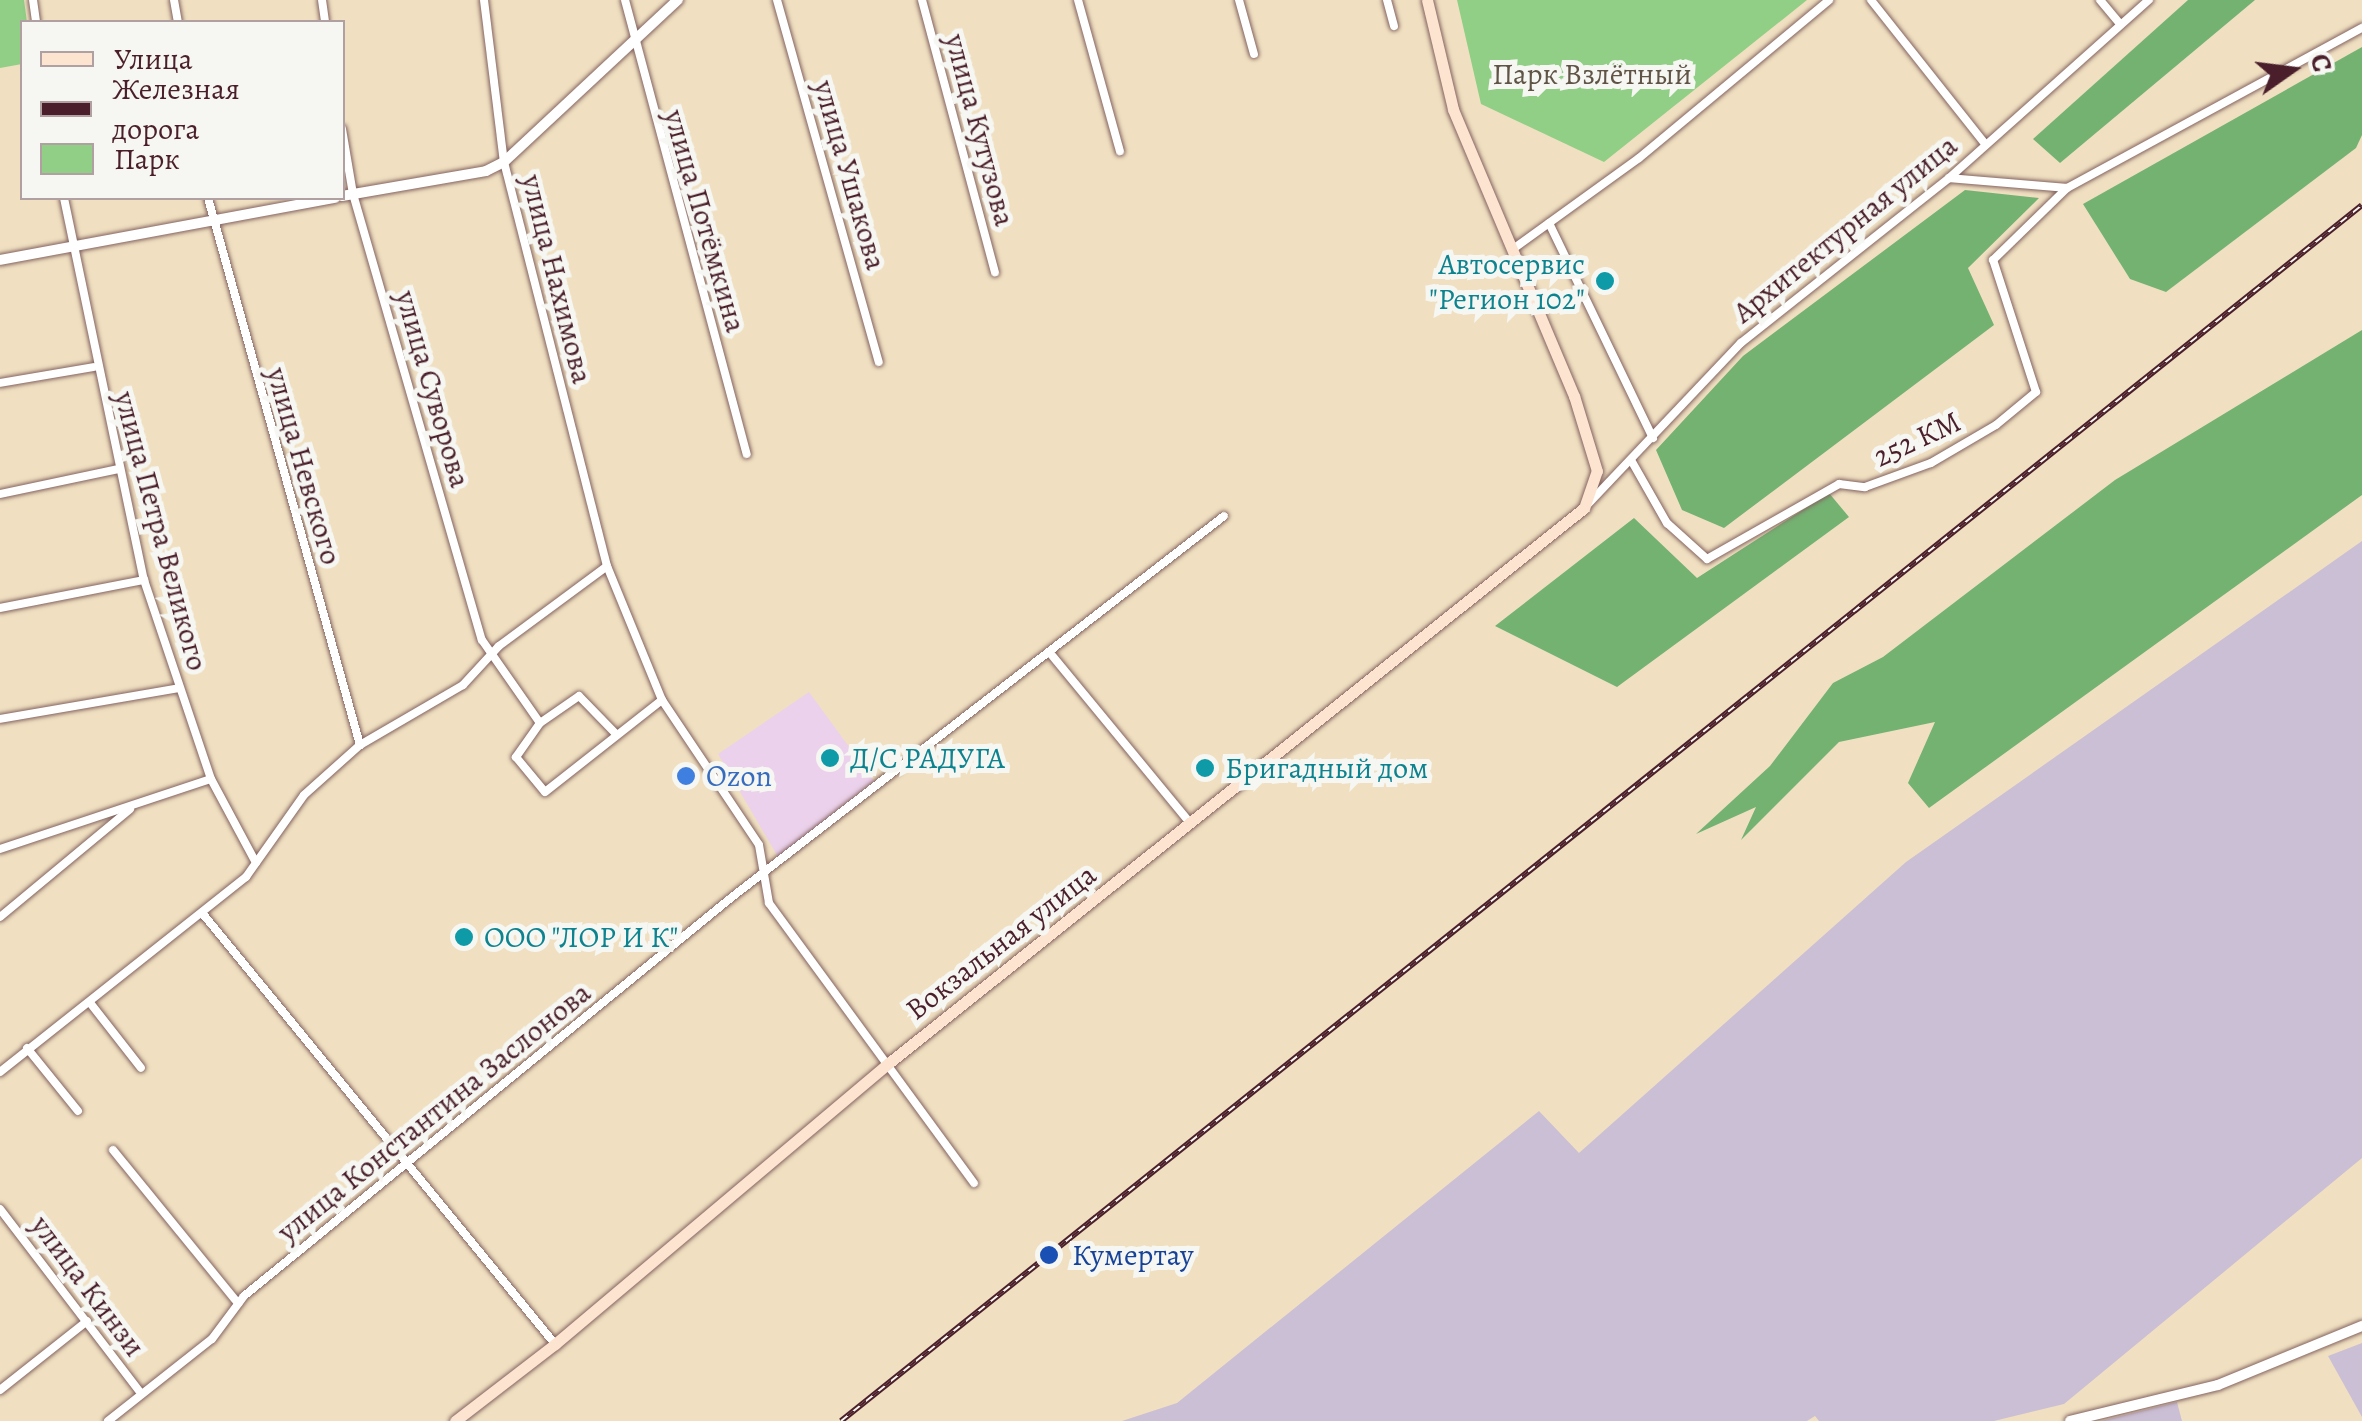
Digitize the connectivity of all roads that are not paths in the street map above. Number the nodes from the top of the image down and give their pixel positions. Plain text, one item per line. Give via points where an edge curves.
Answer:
1 (484, 0) edge
2 (625, 0) edge
3 (678, 0) edge
4 (778, 0) edge
5 (922, 0) edge
6 (1078, 0) edge
7 (1239, 0) edge
8 (1387, 0) edge
9 (1427, 0) edge
10 (1829, 0) edge
11 (1871, 0) edge
12 (2100, 0) edge
13 (2150, 0) edge
14 (2120, 24) junction
15 (1394, 26) dead end
16 (2362, 28) edge
17 (632, 44) junction
18 (1254, 54) dead end
19 (1985, 144) junction
20 (1120, 151) dead end
21 (345, 162) edge
22 (504, 162) junction
23 (1949, 178) junction
24 (2067, 188) junction
25 (348, 195) edge
26 (64, 200) edge
27 (208, 200) edge
28 (324, 200) edge
29 (212, 221) junction
30 (1550, 223) junction
31 (71, 245) junction
32 (1513, 249) junction
33 (0, 260) edge
34 (995, 272) dead end
35 (879, 362) dead end
36 (94, 367) junction
37 (0, 383) edge
38 (1653, 438) junction
39 (747, 454) dead end
40 (1631, 460) junction
41 (119, 469) junction
42 (0, 494) edge
43 (1584, 508) junction
44 (1224, 516) dead end
45 (607, 566) junction
46 (144, 580) junction
47 (0, 608) edge
48 (1050, 654) junction
49 (490, 659) junction
50 (180, 688) junction
51 (662, 700) junction
52 (0, 719) edge
53 (540, 723) junction
54 (616, 734) junction
55 (360, 746) junction
56 (211, 779) junction
57 (133, 806) junction
58 (1190, 823) junction
59 (0, 849) edge
60 (256, 863) junction
61 (764, 874) junction
62 (203, 914) junction
63 (0, 918) edge
64 (91, 1004) junction
65 (27, 1048) junction
66 (890, 1062) junction
67 (141, 1068) dead end
68 (0, 1072) edge
69 (78, 1111) dead end
70 (113, 1150) dead end
71 (406, 1166) junction
72 (974, 1183) dead end
73 (0, 1209) edge
74 (238, 1303) junction
75 (87, 1321) junction
76 (2362, 1326) edge
77 (555, 1344) junction
78 (0, 1390) edge
79 (139, 1392) junction
80 (108, 1421) edge
81 (454, 1421) edge
82 (2070, 1421) edge

1 - 22 street, улица Нахимова
2 - 17 street, улица Потёмкина
3 - 17 street
4 - 35 street, улица Ушакова
5 - 34 street, улица Кутузова
6 - 20 street
7 - 18 street
8 - 15 street
9 - 32 main road via 1453,109
10 - 30 street via 1640,158
11 - 19 street
12 - 14 street
13 - 14 street, Архитектурная улица
14 - 19 street, Архитектурная улица
16 - 24 street
17 - 22 street
17 - 39 street, улица Потёмкина
19 - 23 street, Архитектурная улица
21 - 25 street, улица Суворова
22 - 25 street via 486,171
22 - 45 street, улица Нахимова
23 - 24 street
23 - 38 street, Архитектурная улица via 1741,343
24 - 40 street, 252 КМ via 1992,260 2036,392 1996,425 1931,463 1865,488 1839,484 1707,559 1667,523
25 - 49 street, улица Суворова
26 - 31 street, улица Петра Великого
27 - 29 street, улица Невского
28 - 29 street
29 - 31 street
29 - 55 street, улица Невского
30 - 32 street
30 - 38 street
31 - 33 street
31 - 36 street, улица Петра Великого
32 - 43 main road via 1574,396 1596,471
36 - 37 street
36 - 41 street, улица Петра Великого
38 - 40 street, Архитектурная улица
40 - 43 street, Архитектурная улица
41 - 42 street
41 - 46 street, улица Петра Великого
43 - 58 main road, Вокзальная улица
44 - 48 street, улица Константина Заслонова
45 - 49 street
45 - 51 street, улица Нахимова
46 - 47 street
46 - 50 street, улица Петра Великого
48 - 58 street
48 - 61 street, улица Константина Заслонова
49 - 53 street
49 - 55 street via 424,712
50 - 52 street
50 - 56 street, улица Петра Великого
51 - 54 street
51 - 61 street, улица Нахимова via 759,844
53 - 54 street via 580,696
53 - 54 street via 516,757 545,792
55 - 60 street via 304,795
56 - 57 street
56 - 60 street, улица Петра Великого
57 - 59 street
57 - 63 street
58 - 66 main road, Вокзальная улица
60 - 62 street
61 - 66 street, улица Нахимова via 770,903 794,943
61 - 71 street, улица Константина Заслонова
62 - 64 street
62 - 71 street
64 - 65 street
64 - 67 street
65 - 68 street
65 - 69 street
66 - 72 street, улица Нахимова
66 - 77 main road, Вокзальная улица
70 - 74 street
71 - 74 street, улица Константина Заслонова
71 - 77 street
73 - 75 street, улица Кинзи
74 - 79 street, улица Константина Заслонова via 212,1339
75 - 78 street
75 - 79 street, улица Кинзи
76 - 82 street via 2218,1385
77 - 81 main road, Вокзальная улица
79 - 80 street, улица Константина Заслонова

